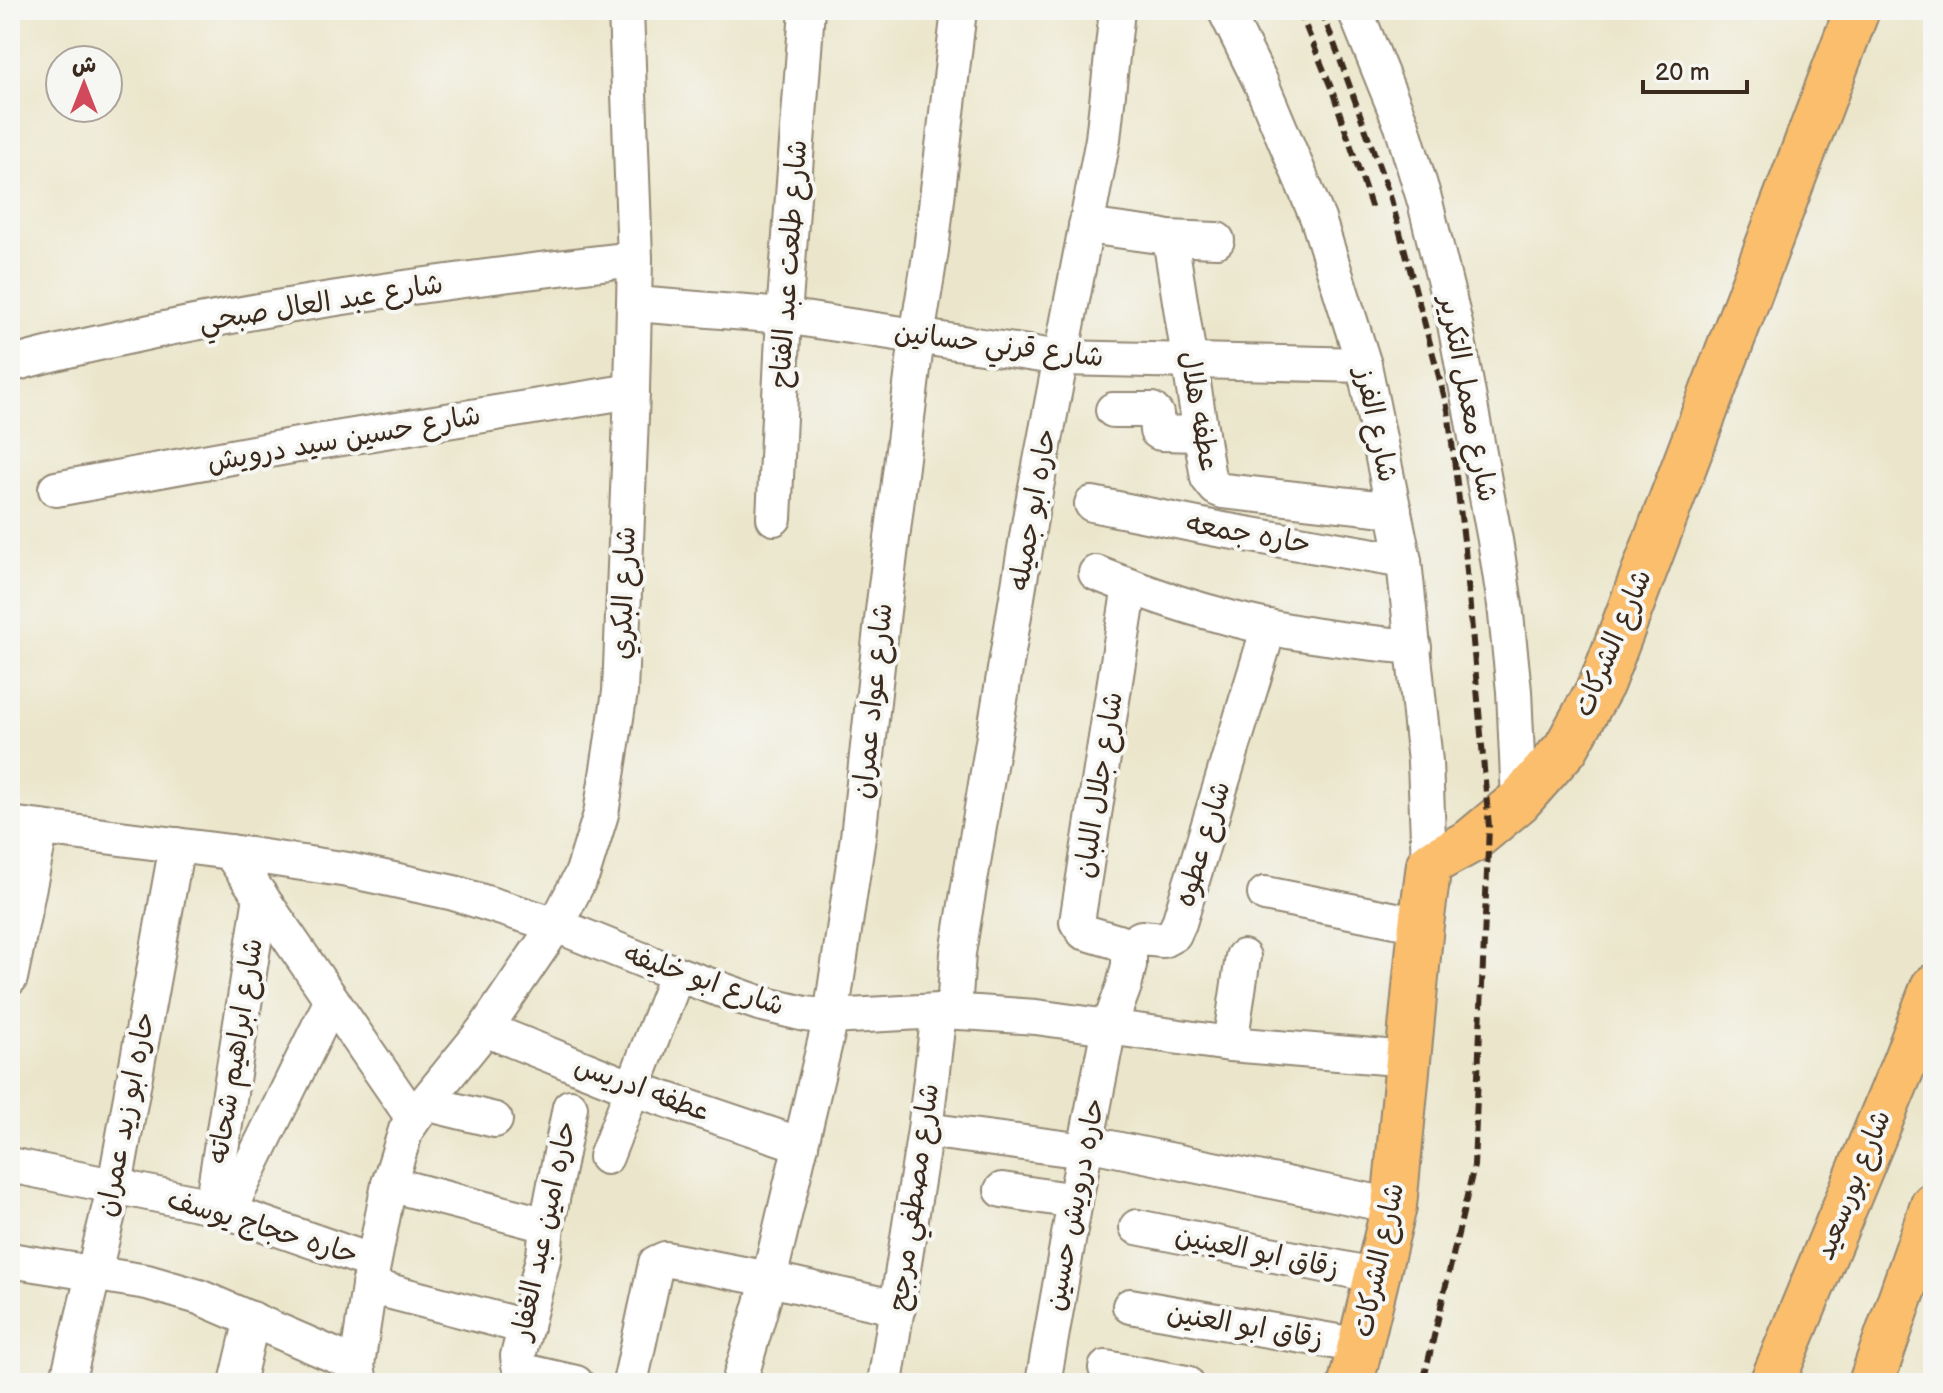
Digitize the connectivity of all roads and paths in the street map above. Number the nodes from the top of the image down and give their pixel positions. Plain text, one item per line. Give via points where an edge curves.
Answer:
1 (626, 10) edge
2 (807, 10) edge
3 (959, 10) edge
4 (1117, 10) edge
5 (1225, 10) edge
6 (1355, 10) edge
7 (1857, 10) edge
8 (1086, 226) junction
9 (1167, 238) junction
10 (1217, 240) dead end
11 (635, 259) junction
12 (635, 304) junction
13 (784, 316) junction
14 (917, 337) junction
15 (1061, 358) junction
16 (1188, 361) junction
17 (10, 365) edge
18 (1364, 365) junction
19 (632, 391) junction
20 (1113, 410) dead end
21 (1200, 434) junction
22 (56, 489) dead end
23 (1092, 504) dead end
24 (1394, 510) junction
25 (774, 518) dead end
26 (1404, 561) junction
27 (1096, 573) dead end
28 (1130, 586) junction
29 (1269, 627) junction
30 (1414, 647) junction
31 (1519, 801) junction
32 (25, 826) edge
33 (177, 845) junction
34 (230, 852) junction
35 (1429, 864) junction
36 (1265, 894) dead end
37 (261, 897) junction
38 (556, 925) junction
39 (1421, 925) junction
40 (1129, 951) junction
41 (1243, 957) dead end
42 (677, 974) junction
43 (10, 978) edge
44 (1933, 987) edge
45 (332, 1000) junction
46 (946, 1011) junction
47 (831, 1017) junction
48 (1109, 1027) junction
49 (485, 1029) junction
50 (1230, 1044) junction
51 (1409, 1059) junction
52 (1919, 1067) edge
53 (632, 1088) junction
54 (570, 1107) dead end
55 (419, 1110) junction
56 (495, 1120) dead end
57 (925, 1130) junction
58 (801, 1145) junction
59 (1085, 1147) junction
60 (606, 1157) dead end
61 (10, 1165) edge
62 (389, 1184) junction
63 (115, 1185) junction
64 (1002, 1190) dead end
65 (1075, 1201) junction
66 (1933, 1205) edge
67 (1394, 1206) junction
68 (220, 1209) junction
69 (547, 1225) junction
70 (1137, 1227) dead end
71 (10, 1260) edge
72 (94, 1272) junction
73 (371, 1274) junction
74 (1378, 1276) junction
75 (769, 1279) junction
76 (1130, 1306) dead end
77 (898, 1308) junction
78 (252, 1319) junction
79 (522, 1342) junction
80 (1356, 1364) edge
81 (1106, 1368) dead end
82 (358, 1374) edge
83 (566, 1382) edge
84 (67, 1383) edge
85 (237, 1383) edge
86 (630, 1383) edge
87 (739, 1383) edge
88 (885, 1383) edge
89 (1043, 1383) edge
90 (1186, 1383) edge
91 (1772, 1383) edge
92 (1871, 1383) edge

1 - 11 street, شارع البكري
2 - 13 street, شارع طلعت عبد الفتاح
3 - 14 street, شارع عواد عمران
4 - 8 street, حاره ابو جميله via 1103,139
5 - 18 street, شارع الفرز via 1318,219
6 - 31 street, شارع معمل التكرير via 1402,126 1455,324 1505,605
7 - 31 main road, شارع الشركات via 1602,683 1566,748
8 - 9 street
8 - 15 street, حاره ابو جميله
9 - 10 street
9 - 16 street, عطفه هلال
11 - 12 street, شارع البكري
11 - 17 street, شارع عبد العال صبحي via 284,307
12 - 13 street, شارع قرني حسانين
12 - 19 street, شارع البكري
13 - 14 street, شارع قرني حسانين
13 - 25 street, شارع طلعت عبد الفتاح
14 - 15 street, شارع قرني حسانين
14 - 47 street, شارع عواد عمران via 858,837
15 - 16 street, شارع قرني حسانين
15 - 46 street, حاره ابو جميله
16 - 18 street, شارع قرني حسانين
16 - 21 street, عطفه هلال
18 - 24 street, شارع الفرز
19 - 22 street, شارع حسين سيد درويش
19 - 38 street, شارع البكري via 618,704 601,814 583,872
20 - 21 street via 1152,410 1160,433
21 - 24 street, عطفه هلال via 1208,478 1223,491
23 - 26 street, حاره جمعه
24 - 26 street, شارع الفرز
26 - 30 street, شارع الفرز
27 - 28 street
28 - 29 street
28 - 40 street, شارع جلال اللبان via 1077,922 1084,932 1118,942
29 - 30 street
29 - 40 street, شارع عطوه via 1179,923 1174,934 1163,940 1141,938
30 - 35 street, شارع الفرز
31 - 35 main road, شارع الشركات via 1471,841
32 - 33 street, شارع ابو خليفه
32 - 43 street
33 - 34 street, شارع ابو خليفه
33 - 63 street, حاره ابو زيد عمران
34 - 37 street
34 - 38 street, شارع ابو خليفه via 454,893
35 - 39 main road, شارع الشركات
36 - 39 street
37 - 45 street
37 - 68 street, شارع ابراهيم شحاته
38 - 42 street, شارع ابو خليفه
38 - 49 street, شارع البكري
39 - 51 main road, شارع الشركات
40 - 48 street via 1124,986
41 - 50 street
42 - 47 street, شارع ابو خليفه via 759,1003
42 - 53 street
44 - 52 main road, شارع بورسعيد
45 - 55 street
45 - 68 street
46 - 47 street, شارع ابو خليفه
46 - 48 street, شارع ابو خليفه
46 - 57 street, شارع مصطفي مرجح
47 - 58 street, شارع عواد عمران
48 - 50 street, شارع ابو خليفه
48 - 59 street, حاره درويش حسين
49 - 53 street, عطفه ادريس
49 - 55 street, شارع البكري
50 - 51 street, شارع ابو خليفه
51 - 67 main road, شارع الشركات
52 - 91 main road, شارع بورسعيد
53 - 58 street, عطفه ادريس
53 - 60 street
54 - 69 street, حاره امين عبد الغفار
55 - 56 street
55 - 62 street, شارع البكري via 399,1145
57 - 59 street
57 - 77 street, شارع مصطفي مرجح
58 - 75 street, شارع عواد عمران
59 - 65 street, حاره درويش حسين
59 - 67 street
61 - 63 street, حاره حجاج يوسف
62 - 69 street
62 - 73 street, شارع البكري
63 - 68 street, حاره حجاج يوسف
63 - 72 street, حاره ابو زيد عمران
64 - 65 street
65 - 89 street, حاره درويش حسين
66 - 92 main road
67 - 74 main road, شارع الشركات
68 - 73 street, حاره حجاج يوسف
69 - 79 street, حاره امين عبد الغفار
70 - 74 street, زقاق ابو العينين
71 - 72 street
72 - 78 street via 199,1297
72 - 84 street, حاره ابو زيد عمران
73 - 79 street, حاره حجاج يوسف
73 - 82 street, شارع البكري
74 - 80 main road, شارع الشركات
75 - 77 street
75 - 86 street via 670,1259 656,1263
75 - 87 street, شارع عواد عمران
76 - 80 street, زقاق ابو العنين
77 - 88 street, شارع مصطفي مرجح
78 - 82 street
78 - 85 street
79 - 83 street via 519,1365 524,1371
81 - 90 street

